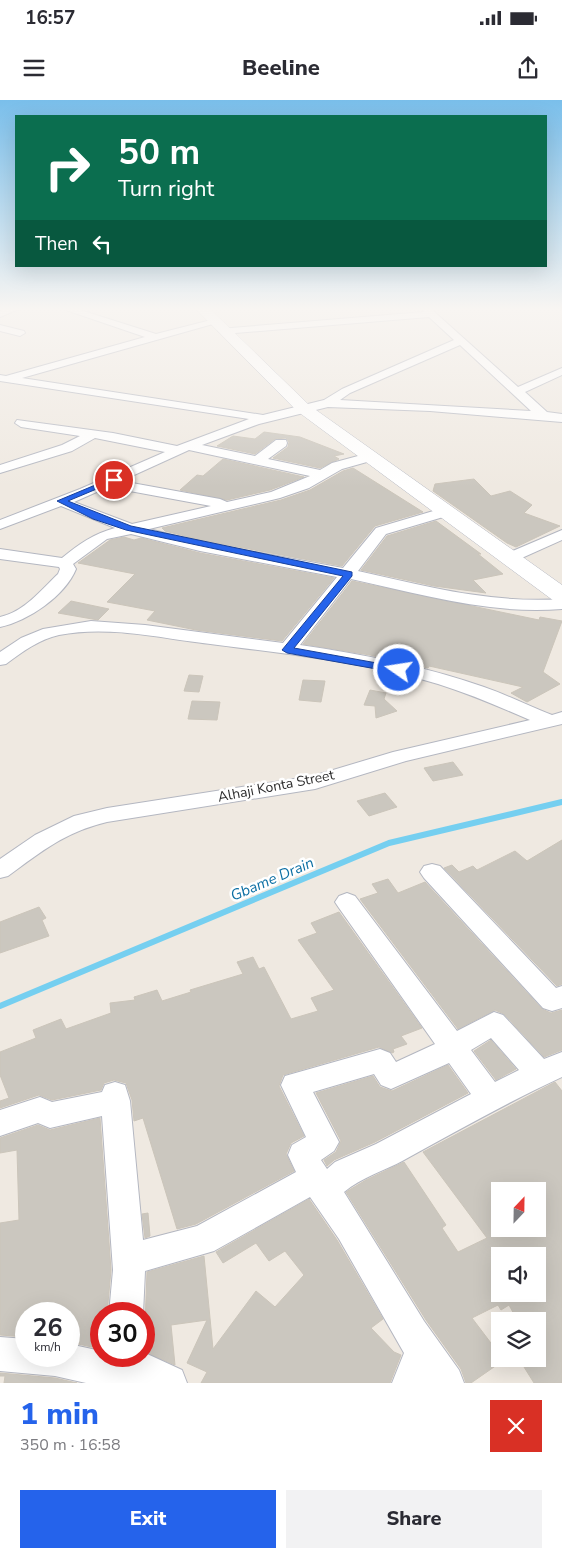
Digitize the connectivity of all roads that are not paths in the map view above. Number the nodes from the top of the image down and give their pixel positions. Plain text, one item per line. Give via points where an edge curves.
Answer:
1 (43, 368) edge
2 (262, 368) edge
3 (399, 368) edge
4 (491, 368) edge
5 (562, 371) edge
6 (2, 379) edge
7 (516, 392) junction
8 (328, 403) junction
9 (304, 409) junction
10 (542, 414) junction
11 (261, 418) junction
12 (562, 418) edge
13 (22, 423) dead end
14 (562, 431) edge
15 (93, 434) junction
16 (281, 443) dead end
17 (181, 448) junction
18 (369, 457) junction
19 (257, 461) junction
20 (0, 469) edge
21 (320, 474) junction
22 (107, 483) junction
23 (61, 501) junction
24 (232, 505) junction
25 (445, 512) junction
26 (0, 525) edge
27 (129, 528) junction
28 (562, 534) edge
29 (0, 554) edge
30 (509, 558) junction
31 (65, 563) junction
32 (349, 574) junction
33 (562, 596) edge
34 (562, 604) edge
35 (0, 622) edge
36 (287, 650) junction
37 (0, 660) edge
38 (555, 719) edge
39 (0, 870) edge
40 (432, 872) dead end
41 (347, 902) dead end
42 (562, 996) edge
43 (452, 1047) junction
44 (551, 1069) edge
45 (491, 1099) junction
46 (0, 1123) edge
47 (319, 1184) junction
48 (127, 1260) junction
49 (126, 1302) edge
50 (0, 1354) edge
51 (416, 1368) edge
52 (108, 1370) edge
53 (169, 1383) edge
54 (446, 1383) edge

1 - 6 street
2 - 9 main road
3 - 8 street via 346,391
4 - 7 street
5 - 7 street
6 - 11 street
7 - 10 street
8 - 9 street
8 - 10 street
9 - 11 street
9 - 18 main road
10 - 12 street
10 - 14 street
11 - 17 street
13 - 15 street
15 - 17 street
15 - 20 street via 67,448
16 - 19 street
17 - 19 street
17 - 22 street
18 - 21 street
18 - 25 main road
19 - 21 street
21 - 24 street via 293,490
22 - 23 street
22 - 24 street
23 - 26 street
23 - 27 street
24 - 27 street
25 - 30 main road
25 - 32 street via 381,531
27 - 31 street via 93,541
27 - 32 street
28 - 30 street
29 - 31 street
30 - 33 main road
31 - 35 street via 68,569 65,576 23,615
32 - 34 street via 487,601 526,606
32 - 36 street
36 - 37 street via 141,630 89,627 57,630 35,637
36 - 38 street via 417,674
38 - 39 street, Alhaji Konta Street via 400,756 315,782 74,823
40 - 42 street via 552,1000
41 - 43 street
43 - 44 street via 494,1022
43 - 45 street
43 - 47 street via 391,1077 380,1061 295,1085 324,1142 303,1155
44 - 45 street
45 - 47 street via 387,1154
46 - 48 street via 40,1110 50,1115 116,1097
47 - 48 street via 203,1240
47 - 51 street via 399,1309
48 - 49 street
50 - 52 street via 55,1359
51 - 54 street
52 - 53 street via 145,1371

